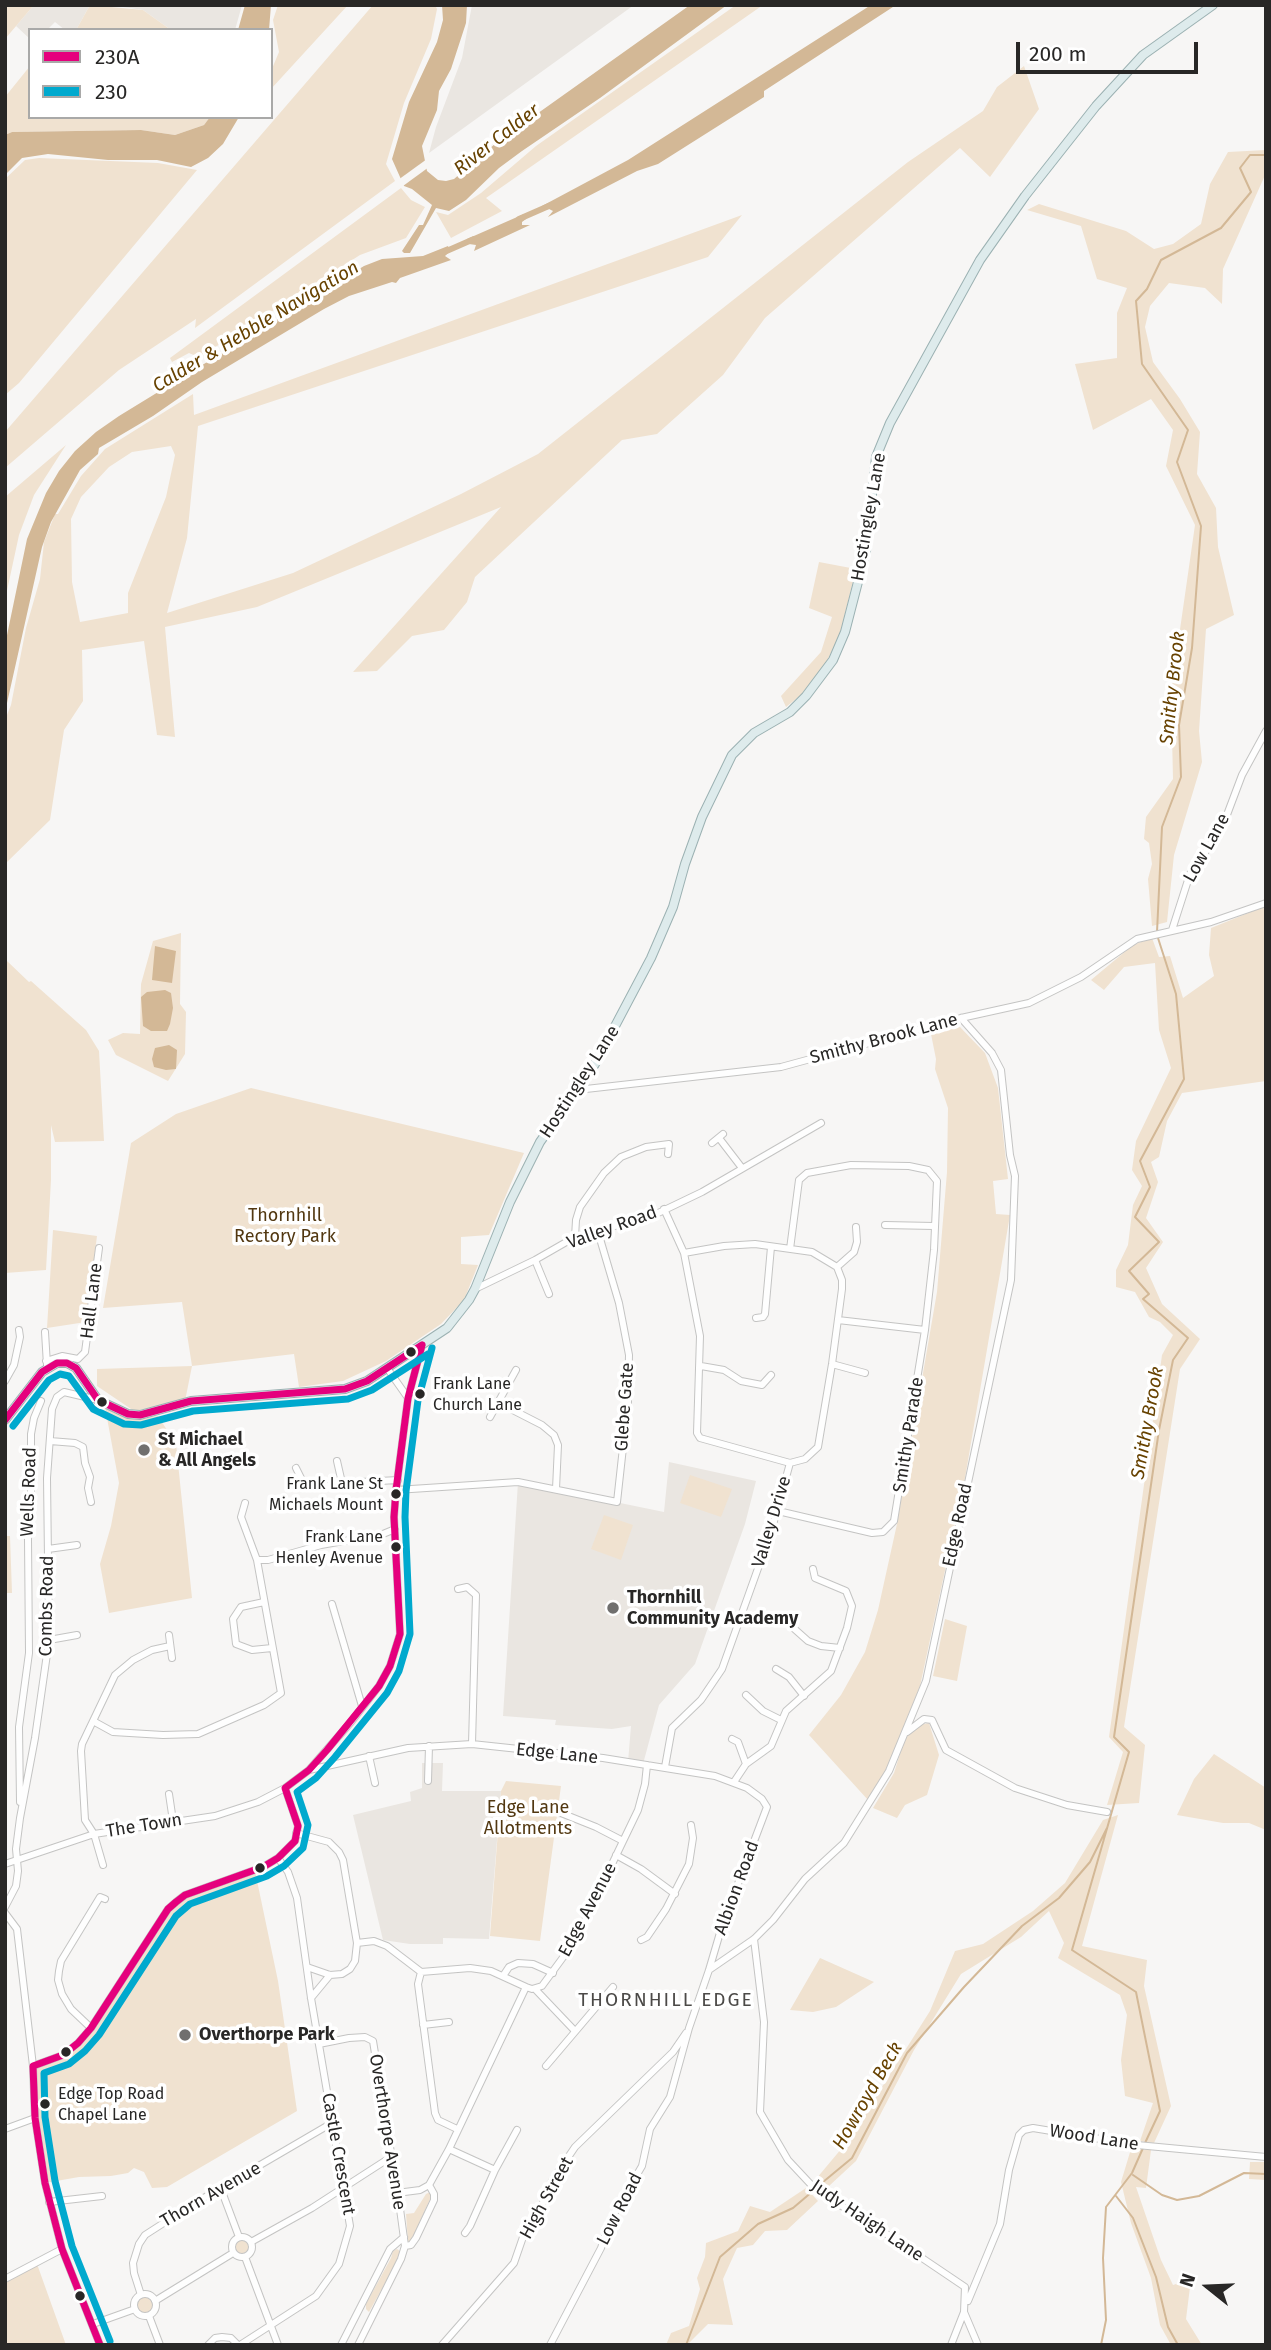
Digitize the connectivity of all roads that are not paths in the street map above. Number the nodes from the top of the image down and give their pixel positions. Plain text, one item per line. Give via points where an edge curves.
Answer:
1 (1213, 5) edge
2 (1266, 731) edge
3 (1266, 903) edge
4 (1172, 930) junction
5 (961, 1018) junction
6 (577, 1090) junction
7 (821, 1123) dead end
8 (712, 1143) dead end
9 (668, 1154) dead end
10 (742, 1168) junction
11 (664, 1209) junction
12 (885, 1225) dead end
13 (934, 1226) junction
14 (856, 1227) dead end
15 (598, 1232) junction
16 (575, 1237) junction
17 (771, 1247) junction
18 (99, 1248) dead end
19 (790, 1249) junction
20 (684, 1254) junction
21 (536, 1260) junction
22 (836, 1267) junction
23 (475, 1289) junction
24 (549, 1294) dead end
25 (756, 1318) dead end
26 (838, 1320) junction
27 (19, 1330) dead end
28 (925, 1330) junction
29 (45, 1332) dead end
30 (425, 1344) junction
31 (47, 1364) junction
32 (832, 1364) junction
33 (701, 1366) junction
34 (387, 1368) junction
35 (516, 1370) dead end
36 (865, 1373) dead end
37 (771, 1376) dead end
38 (5, 1381) edge
39 (408, 1398) junction
40 (98, 1400) junction
41 (41, 1401) dead end
42 (499, 1403) junction
43 (490, 1417) dead end
44 (5, 1420) edge
45 (50, 1441) junction
46 (338, 1461) dead end
47 (790, 1463) junction
48 (296, 1468) dead end
49 (398, 1480) junction
50 (342, 1483) junction
51 (556, 1489) junction
52 (396, 1490) junction
53 (91, 1502) dead end
54 (245, 1503) dead end
55 (778, 1511) junction
56 (395, 1529) junction
57 (77, 1545) dead end
58 (48, 1549) junction
59 (257, 1560) junction
60 (813, 1569) dead end
61 (815, 1578) junction
62 (808, 1584) dead end
63 (458, 1589) dead end
64 (264, 1602) junction
65 (332, 1604) dead end
66 (790, 1625) dead end
67 (77, 1635) dead end
68 (169, 1635) dead end
69 (49, 1640) junction
70 (170, 1646) junction
71 (272, 1648) junction
72 (839, 1648) junction
73 (172, 1658) dead end
74 (776, 1669) dead end
75 (746, 1695) dead end
76 (804, 1696) junction
77 (362, 1706) junction
78 (781, 1720) junction
79 (93, 1721) junction
80 (904, 1736) junction
81 (732, 1740) dead end
82 (472, 1744) junction
83 (429, 1746) junction
84 (327, 1750) junction
85 (369, 1756) junction
86 (337, 1763) junction
87 (746, 1764) junction
88 (647, 1765) junction
89 (665, 1766) junction
90 (309, 1770) junction
91 (428, 1781) dead end
92 (734, 1782) junction
93 (375, 1783) dead end
94 (285, 1788) junction
95 (169, 1794) dead end
96 (767, 1807) joint
97 (1107, 1812) dead end
98 (561, 1813) dead end
99 (20, 1818) junction
100 (173, 1821) junction
101 (691, 1825) dead end
102 (94, 1833) junction
103 (296, 1833) junction
104 (623, 1841) junction
105 (616, 1854) junction
106 (278, 1858) junction
107 (17, 1859) junction
108 (5, 1864) edge
109 (103, 1865) dead end
110 (675, 1895) junction
111 (105, 1899) dead end
112 (5, 1907) edge
113 (5, 1913) edge
114 (754, 1939) junction
115 (641, 1940) dead end
116 (357, 1943) junction
117 (307, 1967) junction
118 (709, 1970) junction
119 (421, 1972) junction
120 (553, 1973) junction
121 (330, 1975) junction
122 (503, 1976) junction
123 (526, 1987) junction
124 (613, 1987) dead end
125 (535, 1989) junction
126 (311, 1998) junction
127 (449, 2022) dead end
128 (423, 2025) junction
129 (90, 2028) junction
130 (689, 2028) junction
131 (574, 2030) junction
132 (319, 2045) junction
133 (33, 2066) junction
134 (546, 2066) dead end
135 (35, 2118) junction
136 (332, 2123) junction
137 (5, 2129) edge
138 (457, 2129) junction
139 (517, 2130) dead end
140 (449, 2149) junction
141 (391, 2157) junction
142 (1266, 2158) edge
143 (495, 2170) junction
144 (429, 2185) junction
145 (345, 2187) junction
146 (220, 2189) junction
147 (397, 2193) junction
148 (102, 2196) dead end
149 (50, 2202) junction
150 (465, 2233) dead end
151 (239, 2237) junction
152 (404, 2237) junction
153 (251, 2242) junction
154 (405, 2246) junction
155 (62, 2249) junction
156 (233, 2253) junction
157 (245, 2257) junction
158 (5, 2279) edge
159 (969, 2288) junction
160 (141, 2295) junction
161 (155, 2301) junction
162 (135, 2309) junction
163 (965, 2309) junction
164 (149, 2316) junction
165 (93, 2324) junction
166 (271, 2325) junction
167 (100, 2345) edge
168 (160, 2345) edge
169 (208, 2345) edge
170 (239, 2345) edge
171 (278, 2345) edge
172 (341, 2345) edge
173 (358, 2345) edge
174 (442, 2345) edge
175 (550, 2345) edge
176 (951, 2345) edge
177 (978, 2345) edge

1 - 6 main road, Hostingley Lane via 1143,55 1096,106 980,260 876,457 866,551 833,660 790,712 754,733 733,754 702,817 651,958 612,1036
2 - 4 street, Low Lane via 1242,775 1222,828 1190,874
3 - 4 street, Smithy Brook Lane
4 - 5 street, Smithy Brook Lane via 1133,942 1081,977 1029,1003
5 - 6 street, Smithy Brook Lane via 781,1067
5 - 80 street, Edge Road via 1001,1070 1015,1176 1011,1280 926,1681
6 - 23 main road, Hostingley Lane via 534,1154
7 - 10 street, Valley Road
8 - 10 street via 721,1136
9 - 16 street via 669,1144 621,1157 580,1207
10 - 11 street, Valley Road
11 - 15 street, Valley Road
11 - 20 street
12 - 13 street
13 - 19 street, Smithy Parade via 937,1181 928,1170 851,1165 802,1175
13 - 28 street, Smithy Parade
14 - 22 street via 854,1252
15 - 16 street, Valley Road
15 - 51 street, Glebe Gate via 629,1355 617,1502
16 - 21 street, Valley Road
17 - 19 street
17 - 20 street via 743,1244
17 - 25 street via 765,1311 763,1317
18 - 31 street, Hall Lane via 85,1352 78,1359 62,1356
19 - 22 street via 812,1252
20 - 33 street via 700,1336
21 - 23 street, Valley Road
21 - 24 street
22 - 26 street via 842,1280
23 - 30 main road, Hostingley Lane via 447,1328
26 - 28 street
26 - 32 street
27 - 38 street via 14,1365
28 - 55 street, Smithy Parade via 902,1479 889,1528 872,1534
29 - 31 street
30 - 34 main road, Hostingley Lane
30 - 39 street
31 - 40 main road via 76,1367
31 - 44 main road
32 - 36 street
32 - 47 street via 818,1447 805,1459
33 - 37 street via 762,1385
33 - 47 street via 700,1438
34 - 39 street
34 - 40 main road, Hostingley Lane via 345,1388 191,1401 140,1415
35 - 42 street
39 - 49 street
40 - 45 street, Combs Road via 60,1393 52,1409
41 - 99 street, Wells Road via 31,1417 29,1653 19,1727
42 - 43 street
42 - 51 street via 554,1435 558,1445
45 - 53 street via 83,1447
45 - 58 street, Combs Road
46 - 50 street
47 - 55 street, Valley Drive
48 - 50 street via 303,1482 318,1488
49 - 50 street
49 - 52 street
51 - 52 street via 518,1482
52 - 56 street
54 - 59 street via 242,1517
55 - 89 street, Valley Drive via 722,1669 701,1700 672,1728
56 - 59 street
56 - 77 street via 400,1634 390,1666
57 - 58 street
58 - 69 street, Combs Road
59 - 64 street
60 - 61 street
61 - 62 street
61 - 72 street via 846,1591 852,1606
63 - 82 street via 467,1587 476,1595
64 - 71 street
64 - 71 street via 241,1607 233,1619 236,1644 252,1650
65 - 77 street
66 - 72 street via 808,1641
67 - 69 street
68 - 70 street
69 - 99 street, Combs Road
70 - 73 street
70 - 79 street via 133,1660 115,1675
71 - 79 street via 281,1693 227,1723 198,1734 163,1735 113,1732
72 - 76 street via 831,1671
74 - 76 street
75 - 78 street via 762,1711
76 - 78 street
77 - 84 street
78 - 87 street via 771,1746
79 - 102 street via 81,1751 85,1820
80 - 97 street via 917,1723 932,1720 946,1750 1015,1788
80 - 114 street, Edge Road via 889,1771 844,1843 805,1879
81 - 87 street via 738,1742
82 - 83 street, Edge Lane
82 - 88 street, Edge Lane
83 - 85 street, Edge Lane
83 - 91 street
84 - 86 street
84 - 90 street
85 - 86 street, Edge Lane
85 - 93 street
86 - 90 street, Edge Lane
87 - 92 street
88 - 89 street, Edge Lane
88 - 104 street, Edge Avenue via 638,1810
89 - 92 street, Edge Lane
90 - 94 street, The Town
92 - 96 street, Edge Lane via 756,1794
94 - 100 street, The Town via 215,1816
94 - 103 street via 297,1820
95 - 100 street
96 - 118 street, Albion Road
98 - 104 street
99 - 107 street, Combs Road
100 - 102 street, The Town
101 - 110 street via 689,1864
102 - 107 street, The Town
102 - 109 street
103 - 106 street via 295,1841
103 - 116 street via 328,1842 339,1852
104 - 105 street, Edge Avenue
105 - 110 street
105 - 120 street, Edge Avenue via 575,1941
106 - 117 street, Castle Crescent via 297,1898
106 - 129 street via 255,1871 185,1895 168,1909
107 - 108 street, The Town
107 - 112 street, Combs Road via 16,1886
110 - 115 street
111 - 129 street via 100,1897 59,1971 62,1994
113 - 133 street via 17,1929
114 - 118 street, Edge Road
114 - 159 street, Judy Haigh Lane via 764,2022 760,2112 788,2160 816,2190
116 - 119 street via 374,1941 387,1946
116 - 121 street via 350,1969
117 - 121 street
117 - 126 street, Castle Crescent
118 - 130 street, Albion Road
119 - 122 street via 470,1969
119 - 128 street
120 - 122 street via 518,1963 509,1966
120 - 125 street, Edge Avenue
121 - 126 street
122 - 123 street
123 - 125 street
123 - 138 street
124 - 131 street
125 - 131 street
126 - 132 street, Castle Crescent
127 - 128 street
128 - 138 street via 435,2113 438,2120
129 - 133 street via 63,2055
130 - 174 street, High Street via 673,2052 575,2147 552,2181 514,2263
130 - 175 street, Low Road via 670,2097 650,2129 642,2166
131 - 134 street
132 - 136 street, Castle Crescent
132 - 141 street, Overthorpe Avenue via 357,2037 373,2041
133 - 135 street
135 - 137 street
135 - 149 street
136 - 145 street, Castle Crescent
136 - 146 street, Thorn Avenue
138 - 140 street
139 - 143 street
140 - 143 street
140 - 144 street
141 - 145 street
141 - 147 street, Overthorpe Avenue
142 - 159 street, Wood Lane via 1024,2130 1009,2170 1000,2224
143 - 150 street
144 - 147 street
144 - 154 street via 433,2200 416,2238
145 - 153 street
145 - 166 street, Castle Crescent via 350,2226 339,2264 316,2296
146 - 151 street
146 - 160 street, Thorn Avenue via 145,2235 133,2263
147 - 152 street, Overthorpe Avenue
148 - 149 street
149 - 155 street
151 - 153 street
151 - 156 street via 232,2243
152 - 154 street, Overthorpe Avenue
152 - 172 street via 390,2249
153 - 157 street
154 - 173 street, Overthorpe Avenue
155 - 158 street
155 - 165 street
156 - 157 street
156 - 161 street
157 - 166 street
159 - 163 street
160 - 161 street via 150,2295
160 - 162 street
161 - 164 street via 156,2309
162 - 164 street via 141,2316
162 - 165 street
163 - 176 street
163 - 177 street
164 - 168 street
165 - 167 street
166 - 170 street, Castle Crescent
166 - 171 street
169 - 170 street, Castle Crescent via 222,2337

